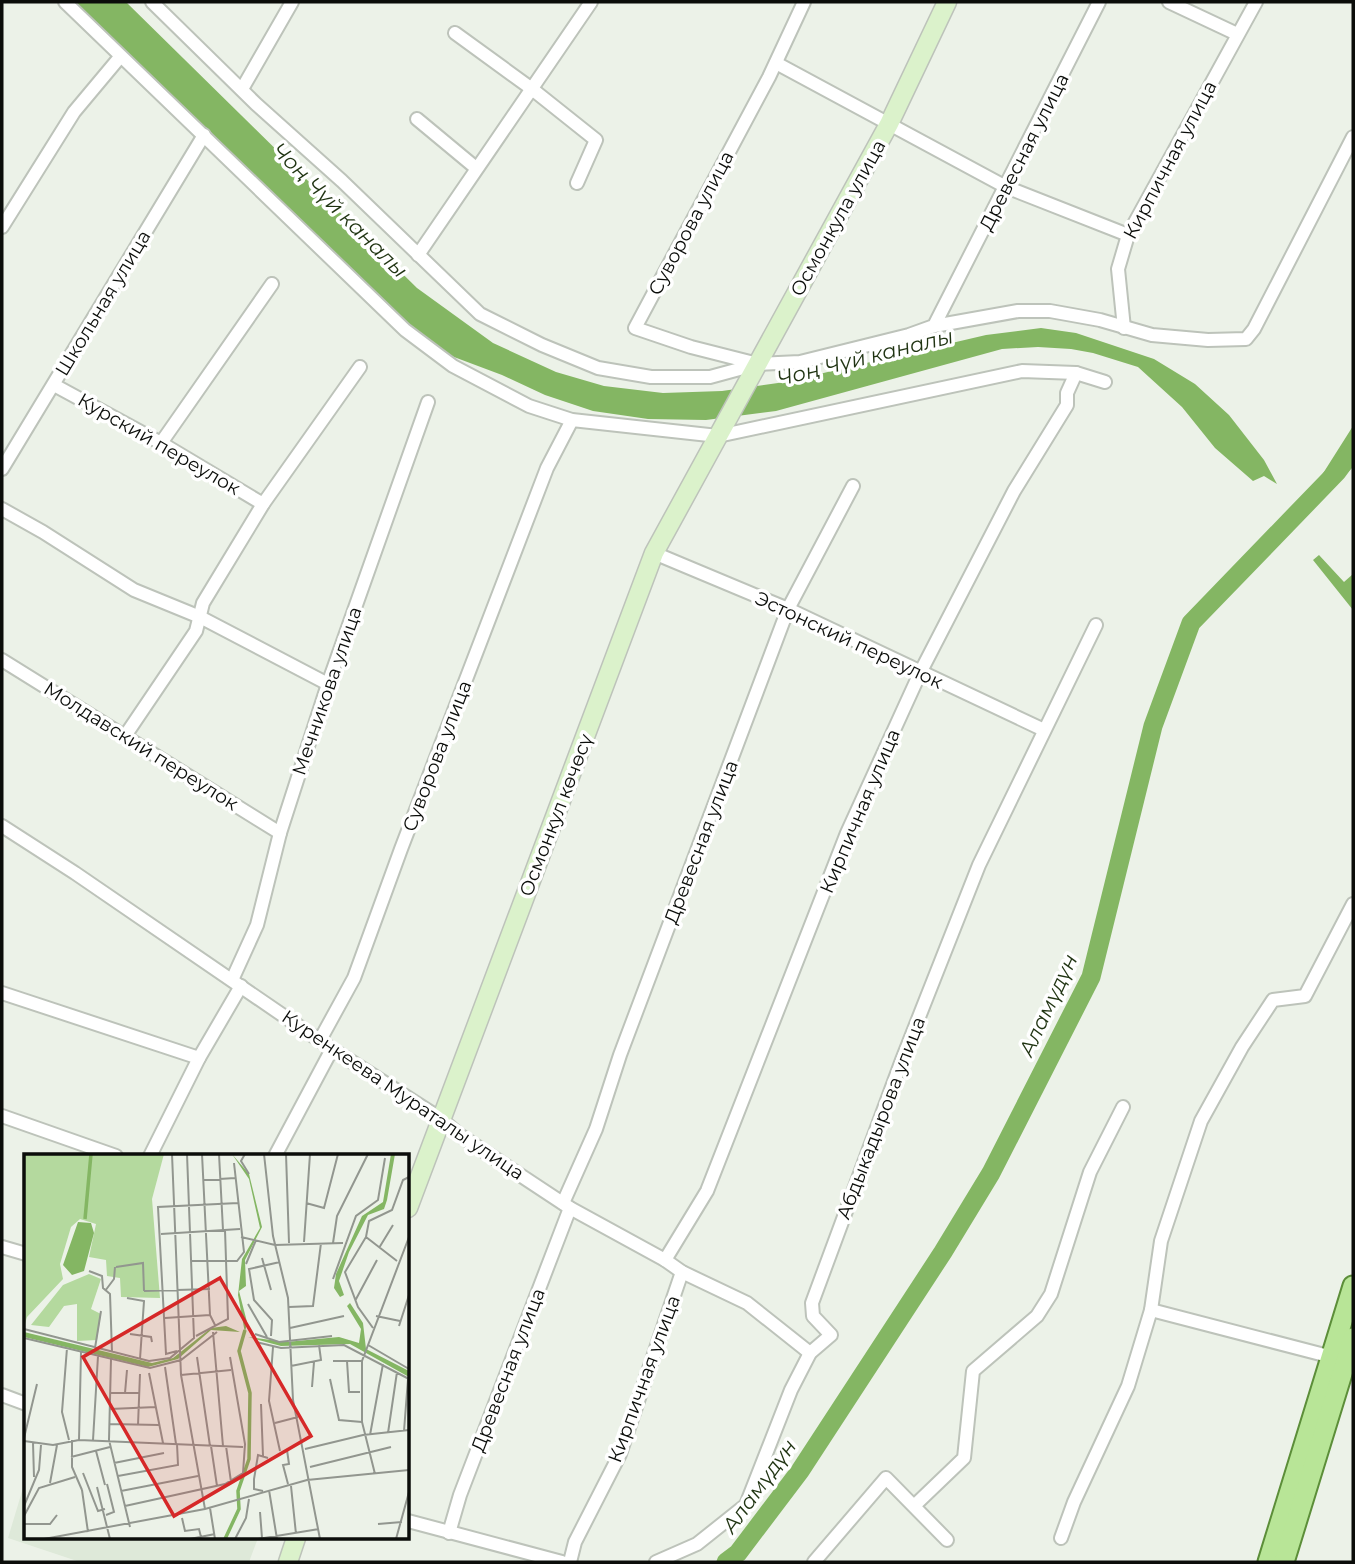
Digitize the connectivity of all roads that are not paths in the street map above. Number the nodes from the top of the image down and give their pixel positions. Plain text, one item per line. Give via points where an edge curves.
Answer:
1 (65, 2) edge
2 (152, 2) edge
3 (292, 2) edge
4 (804, 2) edge
5 (947, 2) edge
6 (1099, 2) edge
7 (1169, 2) edge
8 (1256, 2) edge
9 (589, 3) edge
10 (455, 33) dead end
11 (1237, 34) junction
12 (120, 57) junction
13 (776, 63) junction
14 (242, 89) junction
15 (532, 89) junction
16 (417, 119) dead end
17 (889, 124) junction
18 (204, 135) junction
19 (1353, 137) edge
20 (476, 168) junction
21 (578, 184) dead end
22 (1006, 187) junction
23 (2, 227) edge
24 (1128, 235) junction
25 (418, 255) junction
26 (272, 284) dead end
27 (934, 326) junction
28 (1124, 327) junction
29 (360, 368) dead end
30 (755, 369) junction
31 (1076, 373) junction
32 (1105, 382) dead end
33 (54, 385) junction
34 (428, 402) dead end
35 (572, 420) junction
36 (720, 433) junction
37 (161, 443) junction
38 (2, 469) edge
39 (853, 486) dead end
40 (263, 504) junction
41 (2, 509) edge
42 (654, 553) junction
43 (788, 609) junction
44 (200, 617) junction
45 (1096, 625) dead end
46 (2, 660) edge
47 (920, 673) junction
48 (328, 684) junction
49 (1044, 730) junction
50 (125, 736) junction
51 (2, 826) edge
52 (280, 833) junction
53 (1353, 904) edge
54 (237, 983) junction
55 (2, 993) edge
56 (320, 1041) junction
57 (332, 1049) junction
58 (199, 1058) junction
59 (1123, 1107) dead end
60 (2, 1116) edge
61 (441, 1119) junction
62 (110, 1154) edge
63 (151, 1154) edge
64 (276, 1154) edge
65 (410, 1203) edge
66 (567, 1206) junction
67 (2, 1247) edge
68 (24, 1253) edge
69 (665, 1260) junction
70 (682, 1272) junction
71 (1353, 1286) edge
72 (1150, 1310) junction
73 (1353, 1338) edge
74 (810, 1353) junction
75 (1339, 1359) junction
76 (2, 1395) edge
77 (24, 1403) edge
78 (915, 1505) junction
79 (410, 1522) edge
80 (449, 1533) junction
81 (1061, 1538) dead end
82 (295, 1540) edge
83 (947, 1540) dead end
84 (288, 1562) edge
85 (562, 1562) edge
86 (570, 1562) edge
87 (656, 1562) edge
88 (814, 1562) edge
89 (1268, 1562) edge
90 (1284, 1562) edge

1 - 12 street
2 - 14 street
3 - 14 street
4 - 13 street, Суворова улица
5 - 17 street, Осмонкула улица
6 - 22 street, Древесная улица
7 - 11 street
8 - 11 street, Кирпичная улица
9 - 15 street
10 - 15 street
11 - 24 street, Кирпичная улица
12 - 18 street
12 - 23 street via 74,112
13 - 17 street
13 - 30 street, Суворова улица via 635,328
14 - 25 street
15 - 20 street
15 - 21 street via 596,140
16 - 20 street
17 - 22 street
17 - 30 street, Осмонкула улица
18 - 33 street, Школьная улица
18 - 35 street via 405,330 453,366 529,406
19 - 28 street via 1246,340 1152,335
20 - 25 street
22 - 24 street
22 - 27 street, Древесная улица
24 - 28 street, Кирпичная улица via 1118,269
25 - 30 street via 480,314 598,368 651,377 710,377
26 - 37 street
27 - 28 street via 1018,311 1050,311
27 - 30 street via 800,362
29 - 40 street, Курский переулок
30 - 36 street, Осмонкула улица
31 - 32 street
31 - 36 street via 1022,370
31 - 47 street, Кирпичная улица via 1067,405 1014,491
33 - 37 street, Курский переулок
33 - 38 street, Школьная улица
34 - 48 street, Мечникова улица
35 - 36 street
35 - 56 street, Суворова улица via 547,468 354,978
36 - 42 street, Осмонкул көчөсү
37 - 40 street, Курский переулок
39 - 43 street, Древесная улица
40 - 44 street, Курский переулок via 203,603
41 - 44 street via 134,590
42 - 43 street, Эстонский переулок
42 - 61 street, Осмонкул көчөсү
43 - 47 street, Эстонский переулок
43 - 66 street, Древесная улица
44 - 48 street
44 - 50 street, Курский переулок via 196,631
45 - 49 street, Абдыкадырова улица
46 - 50 street, Молдавский переулок
47 - 49 street, Эстонский переулок
47 - 69 street, Кирпичная улица via 847,833 707,1191
48 - 52 street, Мечникова улица
49 - 74 street, Абдыкадырова улица via 979,865 893,1085 812,1303 813,1316 831,1335
50 - 52 street, Молдавский переулок
51 - 54 street, Куренкеева Мураталы улица
52 - 54 street, Мечникова улица
53 - 72 street via 1305,996 1273,1000 1201,1121 1161,1241
54 - 56 street, Куренкеева Мураталы улица
54 - 58 street, Мечникова улица
55 - 58 street
56 - 57 street, Куренкеева Мураталы улица
57 - 61 street, Куренкеева Мураталы улица
57 - 64 street
58 - 63 street, Мечникова улица
59 - 78 street via 1090,1172 1051,1294 1037,1316 973,1371 964,1458
60 - 62 street
61 - 65 street, Осмонкул көчөсү
61 - 66 street, Куренкеева Мураталы улица
66 - 69 street, Куренкеева Мураталы улица
66 - 80 street, Древесная улица
67 - 68 street
69 - 70 street, Куренкеева Мураталы улица
70 - 74 street, Куренкеева Мураталы улица via 747,1303
70 - 86 street, Кирпичная улица via 620,1454 575,1542
71 - 75 main road
72 - 75 street
72 - 81 street via 1128,1386
73 - 75 main road
74 - 87 street, Абдыкадырова улица via 746,1505 697,1544
75 - 89 main road
75 - 90 main road
76 - 77 street
78 - 83 street
78 - 88 street via 886,1478
79 - 80 street
80 - 85 street
82 - 84 street

